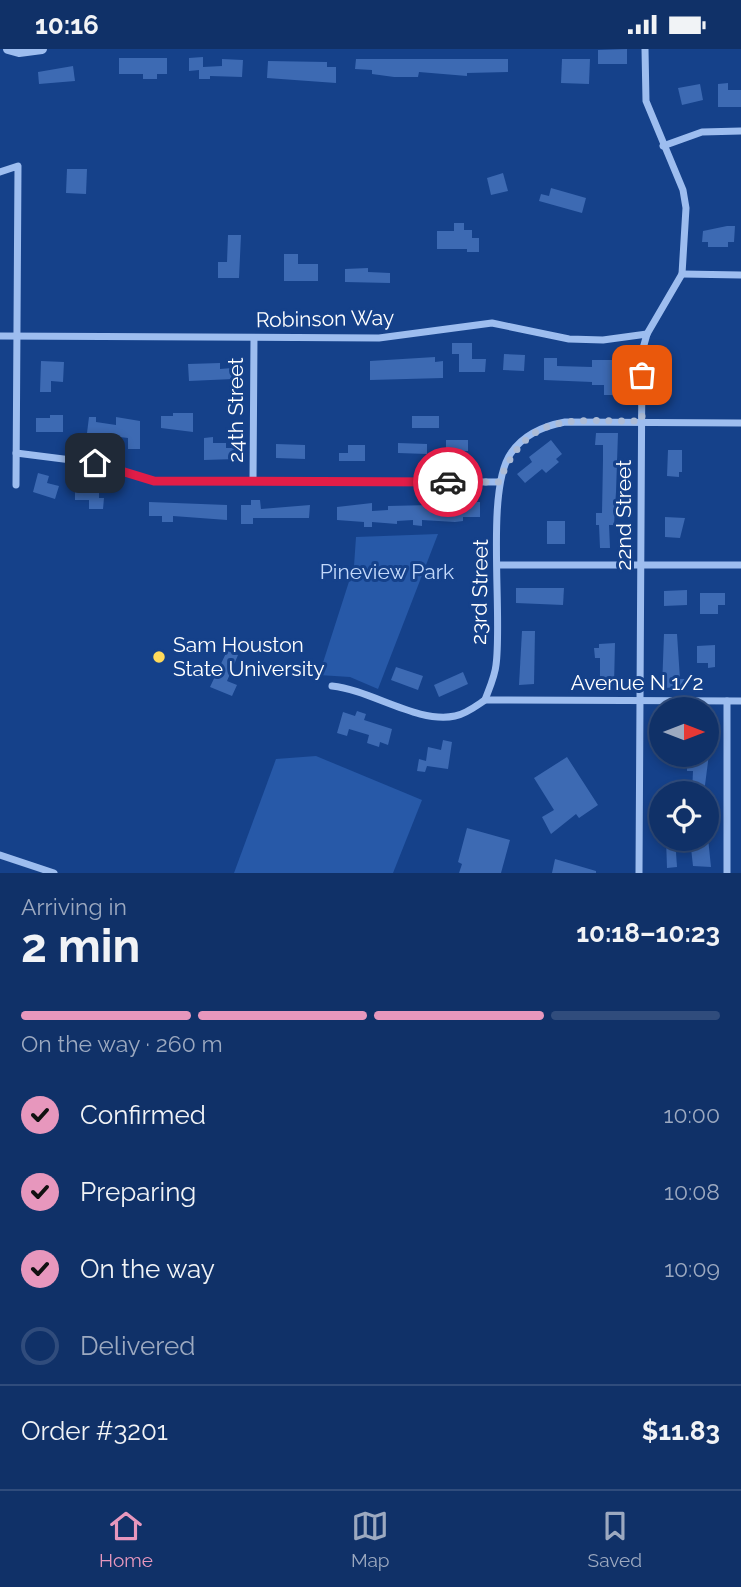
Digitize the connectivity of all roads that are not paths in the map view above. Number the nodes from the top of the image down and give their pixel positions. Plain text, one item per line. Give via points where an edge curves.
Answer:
1 (8, 49) edge
2 (42, 49) edge
3 (645, 49) edge
4 (741, 131) edge
5 (663, 146) junction
6 (0, 172) edge
7 (682, 274) junction
8 (741, 275) edge
9 (647, 334) junction
10 (0, 336) edge
11 (17, 337) junction
12 (254, 338) junction
13 (642, 421) junction
14 (741, 423) edge
15 (16, 453) junction
16 (253, 481) junction
17 (499, 482) junction
18 (16, 485) dead end
19 (641, 564) junction
20 (498, 565) junction
21 (741, 565) edge
22 (332, 686) dead end
23 (485, 700) junction
24 (727, 701) junction
25 (741, 701) edge
26 (640, 702) junction
27 (0, 855) edge
28 (54, 873) edge
29 (639, 873) edge
30 (727, 873) edge

1 - 2 street via 19,53
3 - 5 street, 22nd Street via 646,101
4 - 5 street via 702,132
5 - 7 street, 22nd Street via 686,208
6 - 11 street via 18,166
7 - 8 street
7 - 9 street, 22nd Street
9 - 12 street, Robinson Way via 569,339 492,323 379,338
9 - 13 street, 22nd Street via 642,352
10 - 11 street, Robinson Way
11 - 12 street, Robinson Way
11 - 15 street
12 - 16 street, 24th Street
13 - 14 street
13 - 17 street via 546,426 510,454
13 - 19 street, 22nd Street
15 - 16 street via 95,463 154,481
15 - 18 street
16 - 17 street
17 - 20 street, 23rd Street
19 - 20 street
19 - 21 street
19 - 26 street, 22nd Street
20 - 23 street, 23rd Street via 496,666
22 - 23 street, Avenue N 1/2 via 351,688 436,717 458,716
23 - 26 street, Avenue N 1/2
24 - 25 street, Avenue N 1/2
24 - 26 street, Avenue N 1/2
24 - 30 street
26 - 29 street, 22nd Street
27 - 28 street

